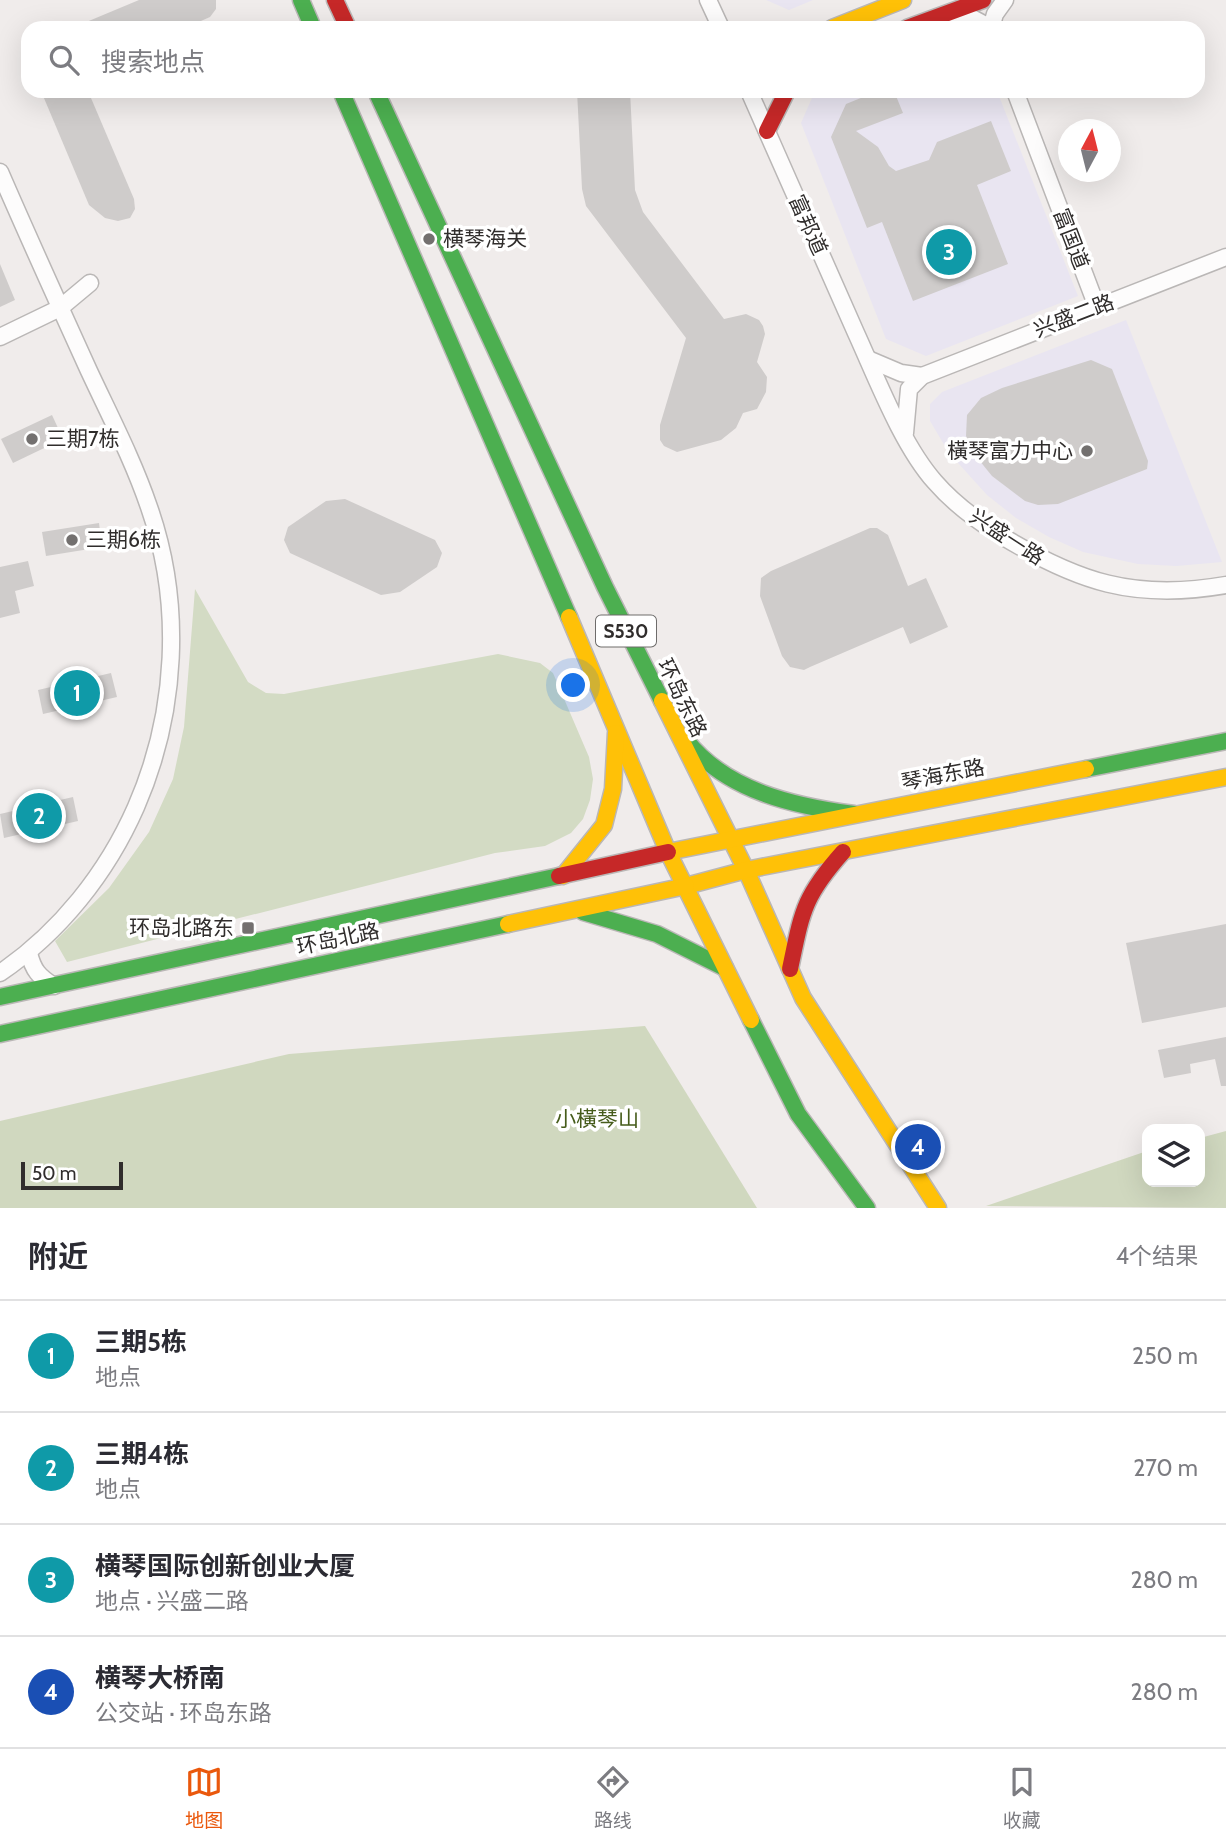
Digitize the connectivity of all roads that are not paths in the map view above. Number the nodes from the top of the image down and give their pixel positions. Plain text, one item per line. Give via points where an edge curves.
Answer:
1 (301, 0) edge
2 (335, 0) edge
3 (708, 0) edge
4 (902, 0) edge
5 (983, 0) edge
6 (1005, 0) edge
7 (948, 13) junction
8 (310, 21) edge
9 (345, 21) edge
10 (717, 21) edge
11 (850, 21) edge
12 (926, 21) edge
13 (978, 21) edge
14 (993, 21) edge
15 (344, 98) edge
16 (379, 98) edge
17 (752, 98) edge
18 (784, 98) edge
19 (1018, 98) edge
20 (767, 131) junction
21 (0, 172) edge
22 (1226, 257) edge
23 (90, 283) dead end
24 (1097, 307) junction
25 (60, 308) junction
26 (0, 337) edge
27 (868, 359) junction
28 (922, 376) junction
29 (906, 436) junction
30 (1226, 585) edge
31 (662, 705) junction
32 (617, 726) junction
33 (1226, 741) edge
34 (1226, 777) edge
35 (854, 814) junction
36 (730, 838) junction
37 (668, 852) junction
38 (843, 852) junction
39 (746, 870) junction
40 (563, 876) junction
41 (686, 886) junction
42 (572, 910) junction
43 (29, 953) junction
44 (725, 968) junction
45 (790, 969) junction
46 (0, 973) edge
47 (54, 986) junction
48 (0, 998) edge
49 (0, 1034) edge
50 (867, 1208) edge
51 (938, 1208) edge

1 - 8 main road
2 - 9 main road
3 - 10 street
4 - 11 main road
5 - 7 main road
6 - 14 street
7 - 12 main road
7 - 13 street
15 - 32 main road, S530
16 - 31 main road, 环岛东路 / S530
17 - 20 street, 富邦道
18 - 20 main road
19 - 24 street, 富国道
20 - 27 street, 富邦道
21 - 25 street
22 - 24 street, 兴盛二路
23 - 25 street
24 - 28 street, 兴盛二路
25 - 26 street
25 - 43 street via 150,509 164,565 171,651 160,736 131,817 86,891
27 - 28 street
27 - 29 street, 兴盛一路
28 - 29 street via 909,389
29 - 30 street, 兴盛一路 via 934,481 978,522 1049,565 1127,588 1172,591
31 - 35 main road via 690,745 755,791 808,808
31 - 36 main road, 环岛东路 / S530
32 - 37 main road, S530
32 - 40 main road via 613,789 604,825
33 - 35 main road, 琴海东路
34 - 38 main road
35 - 36 main road, 琴海东路
36 - 37 main road, 琴海东路
36 - 39 main road, 环岛东路 / S530
37 - 40 main road, 环岛北路
37 - 41 main road, S530
38 - 39 main road
38 - 45 main road via 815,884 803,909
39 - 41 main road
39 - 45 main road, 环岛东路 / S530
40 - 47 main road, 环岛北路
41 - 42 main road, 环岛北路
41 - 44 main road, S530
42 - 44 main road via 626,920 683,943
42 - 49 main road, 环岛北路
43 - 46 street
43 - 47 street via 41,979
44 - 50 main road, S530 via 798,1114
45 - 51 main road, 环岛东路 / S530 via 803,998
47 - 48 main road, 环岛北路

